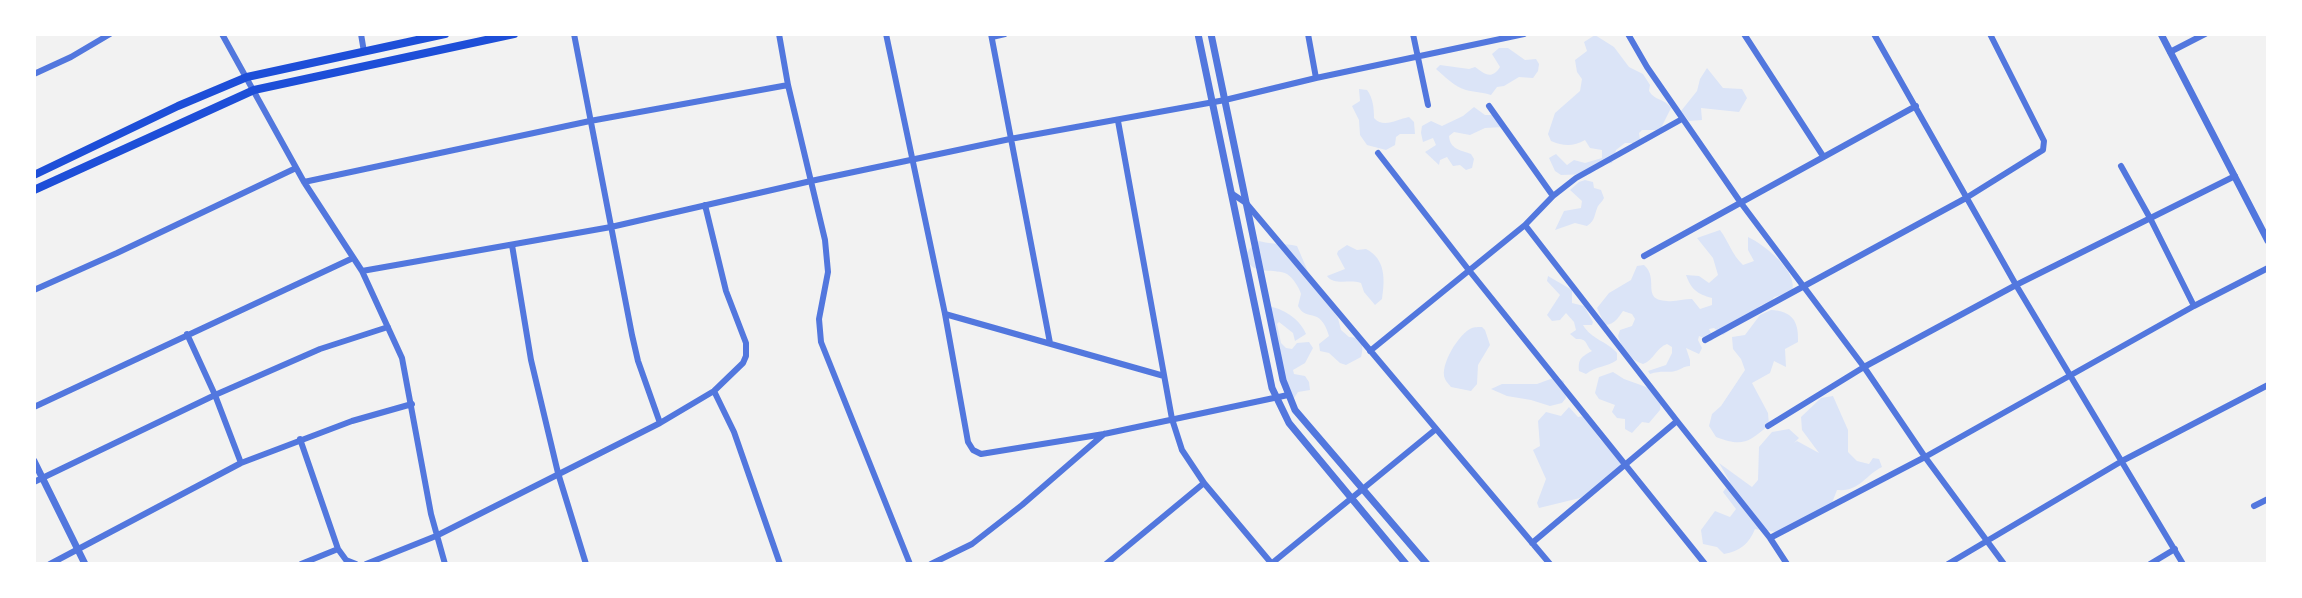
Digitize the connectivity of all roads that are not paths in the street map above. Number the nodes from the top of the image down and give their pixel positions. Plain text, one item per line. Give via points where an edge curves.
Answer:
1 (110, 34) edge
2 (222, 34) edge
3 (361, 34) edge
4 (445, 34) edge
5 (514, 34) edge
6 (574, 34) edge
7 (779, 34) edge
8 (886, 34) edge
9 (1005, 34) edge
10 (1198, 34) edge
11 (1211, 34) edge
12 (1308, 34) edge
13 (1413, 34) edge
14 (1524, 34) edge
15 (1628, 34) edge
16 (1744, 34) edge
17 (1874, 34) edge
18 (1990, 34) edge
19 (2161, 34) edge
20 (2205, 34) edge
21 (992, 36) edge
22 (364, 52) junction
23 (2170, 52) junction
24 (1418, 56) junction
25 (34, 74) edge
26 (247, 78) junction
27 (1316, 78) junction
28 (788, 85) junction
29 (254, 90) junction
30 (1225, 100) junction
31 (1212, 102) junction
32 (1428, 105) dead end
33 (1489, 106) dead end
34 (1916, 106) junction
35 (1682, 119) junction
36 (590, 121) junction
37 (1118, 121) junction
38 (1010, 139) junction
39 (1378, 153) dead end
40 (1823, 156) junction
41 (912, 161) junction
42 (2121, 166) dead end
43 (296, 168) junction
44 (34, 176) edge
45 (2235, 176) junction
46 (811, 181) junction
47 (304, 182) junction
48 (34, 190) edge
49 (1231, 193) junction
50 (1553, 196) junction
51 (1966, 198) junction
52 (1246, 203) junction
53 (1741, 203) junction
54 (705, 205) junction
55 (2151, 218) junction
56 (1525, 225) junction
57 (611, 226) junction
58 (2266, 236) edge
59 (512, 245) junction
60 (1644, 256) dead end
61 (353, 258) junction
62 (2268, 268) edge
63 (1468, 269) junction
64 (362, 271) junction
65 (2016, 285) junction
66 (1804, 286) junction
67 (34, 290) edge
68 (2194, 306) junction
69 (945, 314) junction
70 (388, 327) junction
71 (187, 334) junction
72 (1705, 340) dead end
73 (1050, 343) junction
74 (1370, 351) junction
75 (1864, 367) junction
76 (2070, 375) junction
77 (1164, 376) junction
78 (2268, 385) edge
79 (714, 391) junction
80 (214, 394) junction
81 (1288, 395) junction
82 (1276, 397) junction
83 (412, 404) junction
84 (34, 407) edge
85 (1172, 419) junction
86 (1677, 422) junction
87 (660, 423) junction
88 (1768, 426) dead end
89 (1436, 429) junction
90 (1104, 434) junction
91 (300, 439) junction
92 (1925, 457) junction
93 (34, 461) edge
94 (2122, 461) junction
95 (241, 463) junction
96 (1626, 464) junction
97 (558, 473) junction
98 (42, 477) junction
99 (34, 482) edge
100 (1204, 483) junction
101 (1363, 487) junction
102 (1352, 499) junction
103 (2268, 499) edge
104 (2254, 506) dead end
105 (436, 536) junction
106 (1770, 538) junction
107 (1987, 540) junction
108 (1532, 543) junction
109 (78, 549) junction
110 (338, 549) junction
111 (2175, 549) junction
112 (1272, 563) edge
113 (50, 564) edge
114 (85, 564) edge
115 (302, 564) edge
116 (356, 564) edge
117 (366, 564) edge
118 (445, 564) edge
119 (586, 564) edge
120 (780, 564) edge
121 (910, 564) edge
122 (931, 564) edge
123 (1106, 564) edge
124 (1406, 564) edge
125 (1427, 564) edge
126 (1550, 564) edge
127 (1705, 564) edge
128 (1787, 564) edge
129 (1948, 564) edge
130 (2004, 564) edge
131 (2150, 564) edge
132 (2183, 564) edge

1 - 25 street
2 - 26 street
3 - 22 street
4 - 22 main road
5 - 29 main road
6 - 36 street
7 - 28 street
8 - 41 street
9 - 21 street
10 - 31 street
11 - 30 street
12 - 27 street
13 - 24 street
14 - 24 street
15 - 35 street
16 - 40 street
17 - 34 street
18 - 51 street via 2045,146
19 - 23 street
20 - 23 street
21 - 38 street
22 - 26 main road
23 - 45 street
24 - 27 street
24 - 32 street
26 - 29 street
26 - 44 main road via 178,106
27 - 30 street
28 - 36 street
28 - 46 street
29 - 43 street
29 - 48 main road
30 - 31 street
30 - 52 street
31 - 37 street
31 - 49 street
33 - 50 street
34 - 40 street
34 - 51 street
35 - 50 street via 1576,178
35 - 53 street
36 - 47 street
36 - 57 street
37 - 38 street
37 - 77 street
38 - 41 street
38 - 73 street
39 - 63 street
40 - 53 street
41 - 46 street
41 - 69 street
42 - 55 street
43 - 47 street
43 - 67 street
45 - 55 street
45 - 58 street
46 - 54 street
46 - 121 street via 828,272 819,319 821,342
47 - 61 street
49 - 52 street
49 - 82 street
50 - 56 street
51 - 65 street
51 - 66 street
52 - 74 street
52 - 81 street
53 - 60 street
53 - 66 street
54 - 57 street
54 - 79 street via 726,291 746,343 743,363
55 - 65 street
55 - 68 street
56 - 63 street
56 - 86 street
57 - 59 street
57 - 87 street via 636,352
59 - 64 street
59 - 97 street via 531,360
61 - 64 street
61 - 71 street
62 - 68 street
63 - 74 street
63 - 96 street
64 - 70 street
65 - 75 street
65 - 76 street
66 - 72 street
66 - 75 street
68 - 76 street
69 - 73 street
69 - 90 street via 968,442 973,450 981,454
70 - 80 street via 320,349
70 - 83 street via 402,358
71 - 80 street
71 - 84 street
73 - 77 street
74 - 89 street
75 - 88 street
75 - 92 street
76 - 92 street
76 - 94 street
77 - 85 street
78 - 94 street
79 - 87 street
79 - 120 street via 734,432
80 - 95 street
80 - 98 street
81 - 82 street
81 - 101 street via 1295,410
82 - 85 street
82 - 102 street via 1289,423
83 - 91 street
83 - 105 street
85 - 90 street
85 - 100 street via 1182,450
86 - 96 street
86 - 106 street
87 - 97 street
89 - 101 street
89 - 108 street
90 - 122 street via 972,544
91 - 95 street
91 - 110 street
92 - 106 street
92 - 107 street
93 - 98 street
94 - 107 street
94 - 111 street
95 - 109 street
96 - 108 street
96 - 127 street
97 - 105 street
97 - 119 street
98 - 99 street
98 - 109 street
100 - 112 street
100 - 123 street
101 - 102 street
101 - 125 street
102 - 112 street
102 - 124 street
103 - 104 street
105 - 117 street
105 - 118 street
106 - 128 street
107 - 129 street
107 - 130 street
108 - 126 street
109 - 113 street
109 - 114 street
110 - 115 street
110 - 116 street via 346,560
111 - 131 street
111 - 132 street

